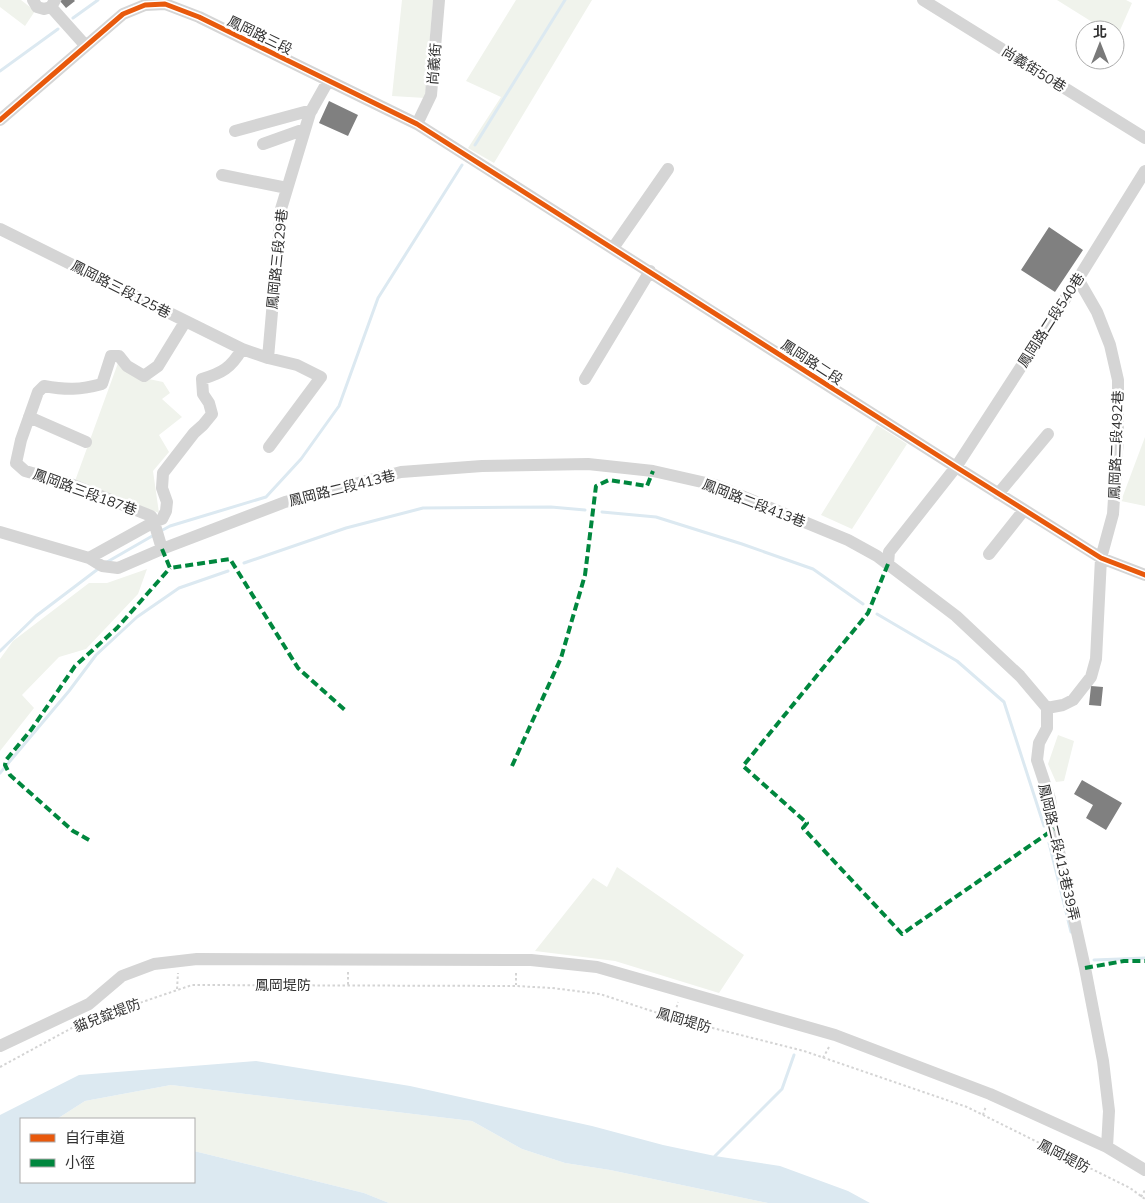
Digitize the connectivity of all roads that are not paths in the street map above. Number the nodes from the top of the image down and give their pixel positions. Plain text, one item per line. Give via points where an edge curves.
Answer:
1 (33, 0) edge
2 (440, 0) edge
3 (923, 0) edge
4 (146, 2) edge
5 (53, 4) edge
6 (85, 45) junction
7 (328, 81) junction
8 (312, 110) junction
9 (1, 117) edge
10 (417, 124) junction
11 (305, 129) junction
12 (235, 131) dead end
13 (1145, 138) edge
14 (263, 144) dead end
15 (471, 158) joint
16 (668, 169) dead end
17 (1145, 171) edge
18 (222, 175) dead end
19 (287, 188) junction
20 (0, 229) edge
21 (613, 248) junction
22 (650, 271) junction
23 (1078, 279) junction
24 (185, 322) junction
25 (242, 349) junction
26 (268, 358) junction
27 (585, 379) dead end
28 (29, 417) junction
29 (1048, 434) dead end
30 (86, 442) dead end
31 (269, 447) dead end
32 (956, 467) junction
33 (998, 494) junction
34 (1024, 510) junction
35 (154, 522) junction
36 (0, 532) edge
37 (162, 549) junction
38 (989, 554) dead end
39 (89, 558) junction
40 (1101, 558) junction
41 (888, 564) junction
42 (1145, 575) edge
43 (1047, 708) junction
44 (0, 1046) edge
45 (1107, 1147) junction
46 (1145, 1170) edge

1 - 5 street via 40,9
2 - 10 street, 尚義街 via 431,95
3 - 13 street, 尚義街50巷
4 - 6 street, 鳳岡路三段 via 123,14
4 - 7 street, 鳳岡路三段 via 165,4 199,17
5 - 6 street
6 - 9 street, 鳳岡路三段
7 - 8 street, 鳳岡路三段29巷
7 - 10 street, 鳳岡路三段
8 - 11 street, 鳳岡路三段29巷
8 - 12 street
10 - 15 street, 鳳岡路三段
11 - 14 street
11 - 19 street, 鳳岡路三段29巷
15 - 21 street, 鳳岡路二段
16 - 21 street
17 - 23 street, 鳳岡路二段540巷
18 - 19 street
19 - 26 street, 鳳岡路三段29巷 via 281,209
20 - 24 street, 鳳岡路三段125巷
21 - 22 street, 鳳岡路二段
22 - 27 street
22 - 32 street, 鳳岡路二段
23 - 32 street, 鳳岡路二段540巷
23 - 40 street, 鳳岡路二段492巷 via 1097,312 1110,345 1118,380 1113,514
24 - 25 street, 鳳岡路三段125巷
24 - 28 street, 鳳岡路三段187巷 via 158,366 144,376 127,366 119,356 111,356 102,384 81,390 44,386 38,392
25 - 26 street
25 - 35 street via 231,366 202,379 202,394 212,414 164,473 162,488 167,502 166,511 162,519
26 - 31 street via 297,364 321,377
28 - 30 street
28 - 35 street, 鳳岡路三段187巷 via 16,464 25,471 68,483 152,516
29 - 33 street
32 - 33 street, 鳳岡路二段
32 - 41 street, 鳳岡路二段540巷 via 889,552
33 - 34 street, 鳳岡路二段
34 - 38 street
34 - 40 street, 鳳岡路二段
35 - 37 street
35 - 39 street, 鳳岡路三段187巷
36 - 39 street
37 - 39 street, 鳳岡路二段413巷 via 118,568 102,566
37 - 41 street, 鳳岡路二段413巷 via 285,502 400,472 482,466 588,464 653,471 715,485 848,540
40 - 42 street, 鳳岡路二段
40 - 43 street via 1096,659 1091,678 1073,700 1063,706
41 - 43 street, 鳳岡路二段413巷 via 956,616 1020,676
43 - 45 street, 鳳岡路二段413巷39弄 via 1047,728 1039,743 1037,760 1050,799 1103,1061 1108,1112
44 - 45 street via 89,1004 122,976 154,964 196,959 516,960 597,967 835,1034 990,1094
45 - 46 street

